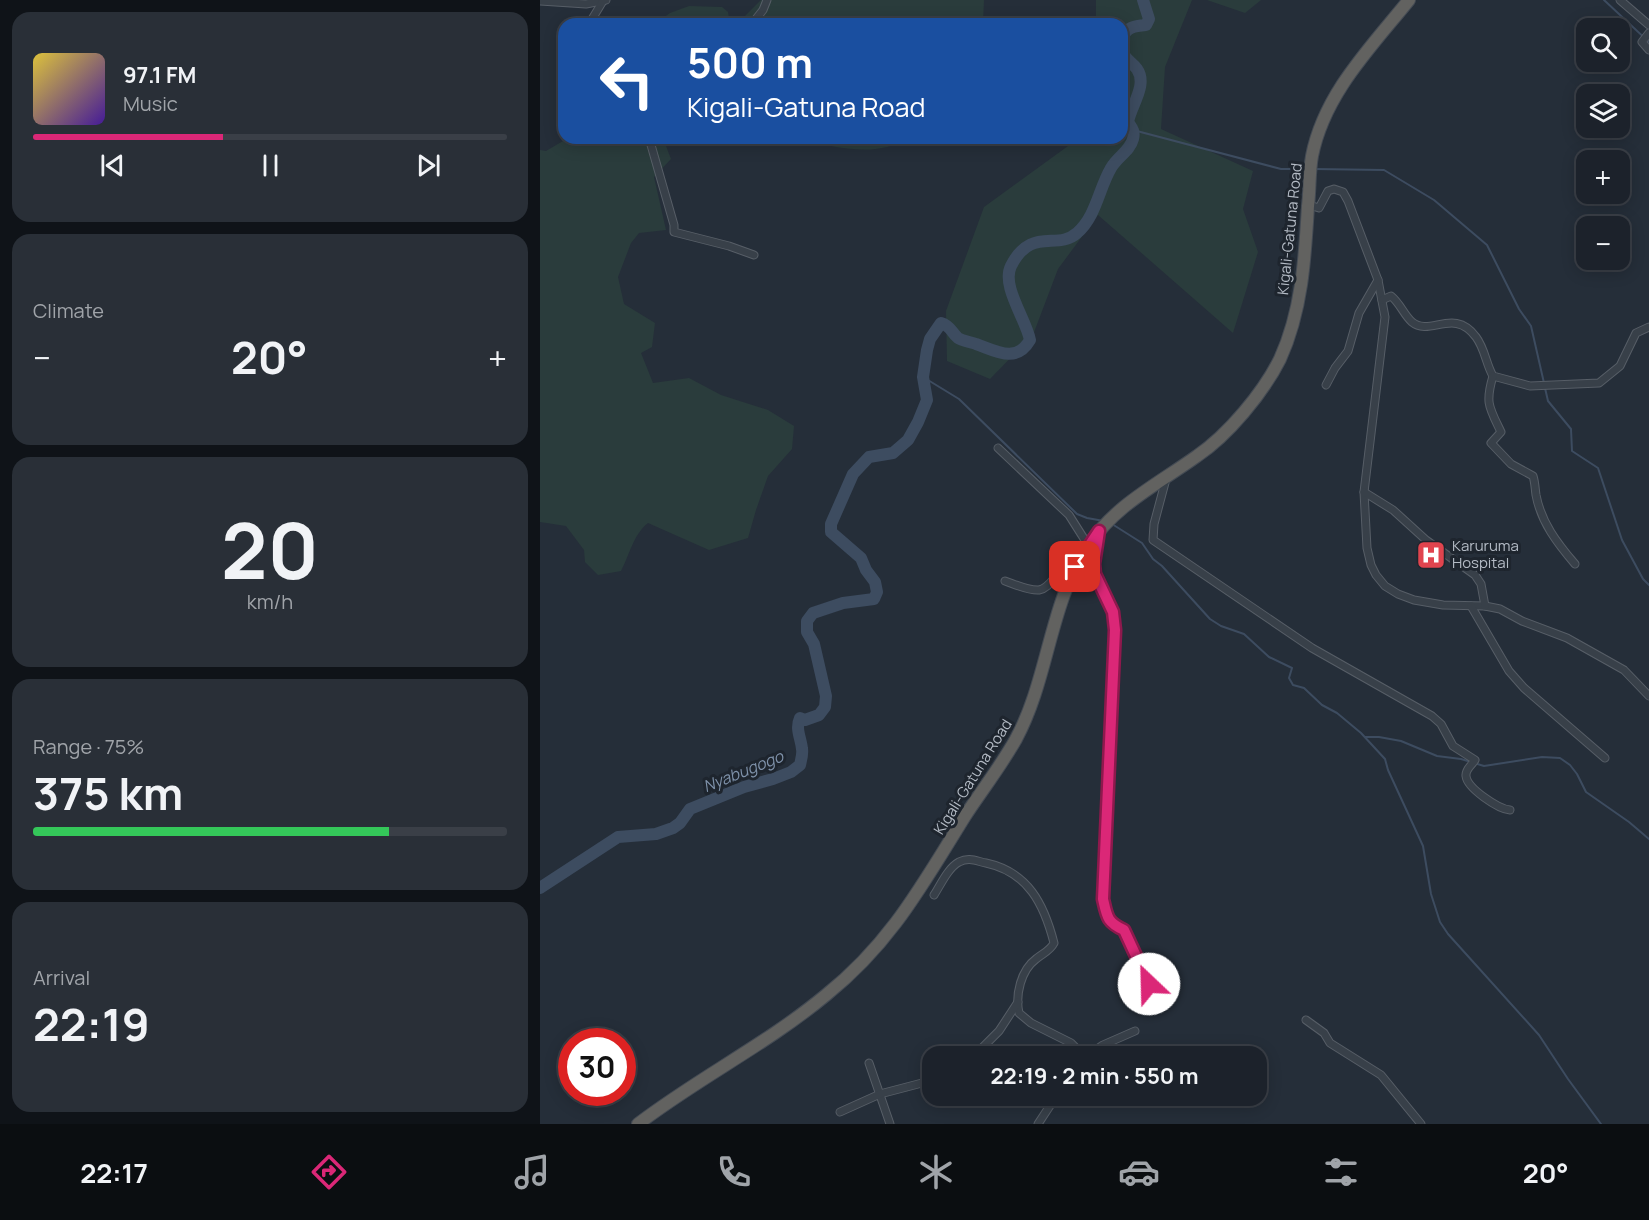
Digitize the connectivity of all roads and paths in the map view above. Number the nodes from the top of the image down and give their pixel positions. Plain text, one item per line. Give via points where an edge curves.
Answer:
1 (767, 0) edge
2 (1408, 0) edge
3 (1620, 0) edge
4 (541, 1) edge
5 (604, 1) edge
6 (540, 9) edge
7 (594, 18) edge
8 (757, 18) edge
9 (1649, 25) edge
10 (1649, 33) edge
11 (1649, 50) edge
12 (651, 144) edge
13 (1309, 206) junction
14 (754, 255) dead end
15 (1378, 280) junction
16 (1382, 300) junction
17 (1649, 327) edge
18 (1493, 376) junction
19 (1326, 385) dead end
20 (998, 448) dead end
21 (1166, 477) junction
22 (1364, 492) junction
23 (1099, 531) junction
24 (1088, 545) junction
25 (1575, 564) dead end
26 (1075, 567) junction
27 (1005, 581) dead end
28 (1471, 606) junction
29 (1485, 606) junction
30 (1649, 696) edge
31 (1605, 758) dead end
32 (1510, 810) dead end
33 (934, 895) dead end
34 (1149, 984) dead end
35 (1018, 1002) junction
36 (1306, 1020) dead end
37 (1135, 1031) dead end
38 (984, 1046) edge
39 (1074, 1046) edge
40 (1102, 1046) edge
41 (869, 1063) dead end
42 (922, 1081) edge
43 (880, 1094) junction
44 (1050, 1106) edge
45 (840, 1112) dead end
46 (638, 1124) edge
47 (890, 1124) edge
48 (1038, 1124) edge
49 (1421, 1124) edge

1 - 8 street
2 - 13 highway, Kigali-Gatuna Road via 1364,53 1331,105 1312,157
3 - 9 street
4 - 5 street
4 - 6 street
5 - 7 street
10 - 11 street via 1642,42
12 - 14 street via 674,232
13 - 15 street via 1319,208 1334,189 1343,192
13 - 21 highway, Kigali-Gatuna Road via 1299,299 1278,362 1242,413 1212,445
15 - 16 street
15 - 19 street via 1359,313 1348,351
16 - 18 street via 1391,296 1419,325 1459,323 1470,330 1485,351
16 - 22 street via 1385,317
17 - 18 street via 1635,333 1620,366 1599,383 1530,386
18 - 25 street via 1489,407 1501,432 1491,443 1511,464 1531,472 1546,525
20 - 24 street via 1069,515
21 - 23 highway, Kigali-Gatuna Road via 1116,511
21 - 32 street via 1153,540 1311,648 1437,720 1453,746 1475,760 1466,776 1471,786 1500,809
22 - 28 street via 1366,549 1385,586 1414,600
22 - 29 street via 1475,575
23 - 24 highway, Kigali-Gatuna Road
23 - 34 street via 1095,574 1113,612 1115,630 1103,899 1108,920 1124,930
24 - 26 highway, Kigali-Gatuna Road
26 - 27 street via 1062,569 1042,589
26 - 46 highway, Kigali-Gatuna Road via 1057,611 1024,723 999,768 894,927 822,999
28 - 29 street
28 - 31 street via 1509,671
29 - 30 street via 1567,638 1624,670
33 - 35 street via 952,867 973,859 1014,874 1028,885 1054,943 1033,960 1023,976
35 - 38 street
35 - 39 street via 1023,1017
36 - 49 street via 1324,1033 1330,1043 1381,1075
37 - 40 street
41 - 43 street
42 - 43 street
43 - 45 street
43 - 47 street
44 - 48 street

